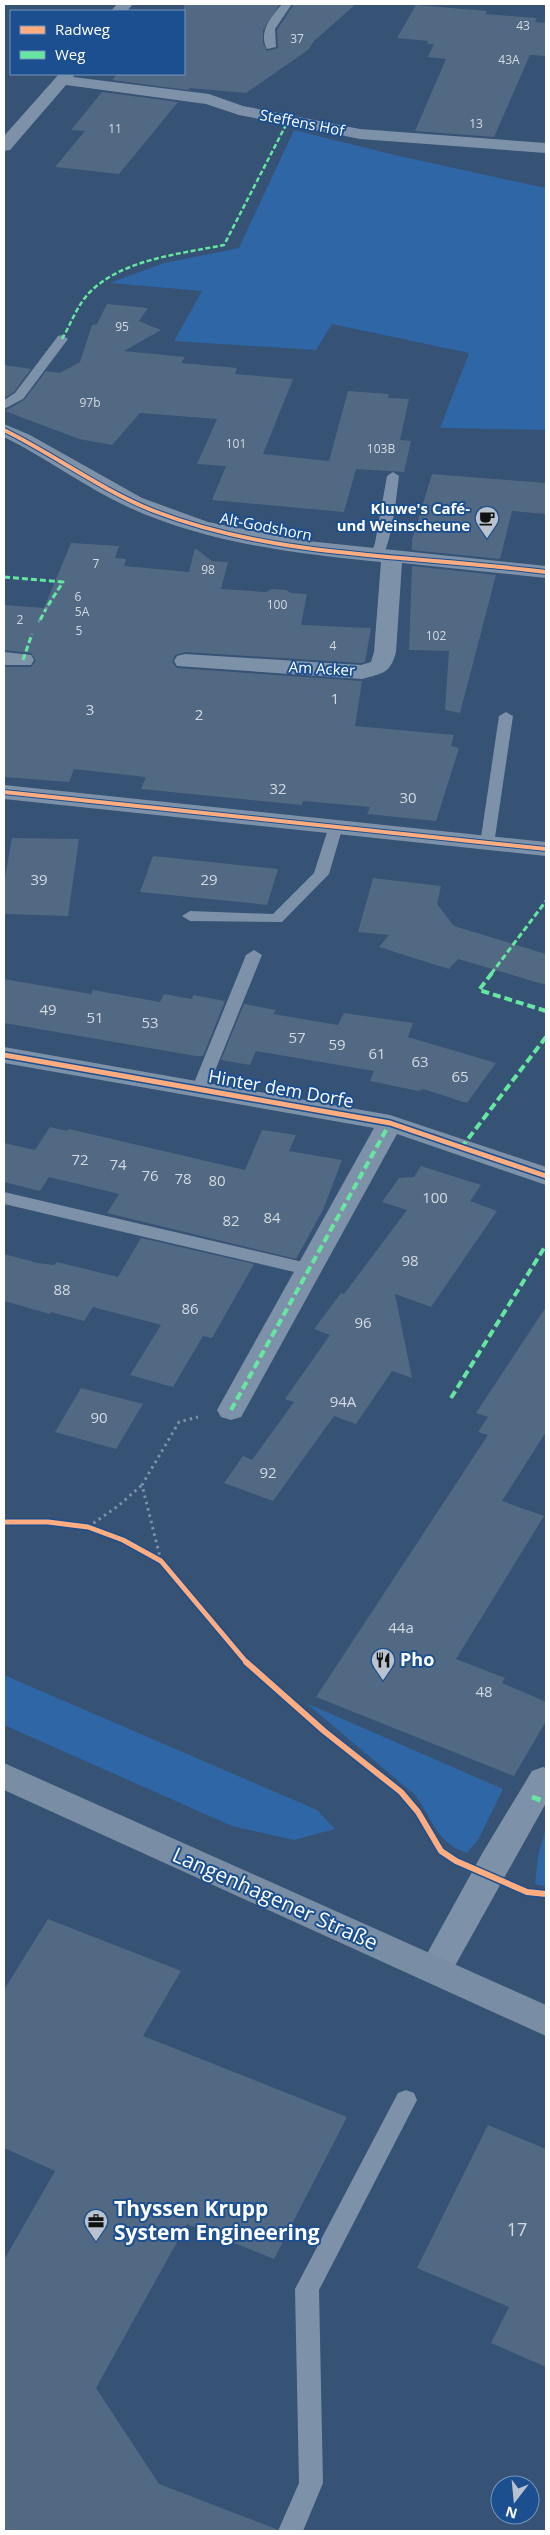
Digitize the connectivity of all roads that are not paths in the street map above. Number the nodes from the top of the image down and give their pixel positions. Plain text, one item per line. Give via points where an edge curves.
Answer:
1 (287, 4) edge
2 (271, 47) dead end
3 (64, 77) edge
4 (4, 146) edge
5 (546, 148) edge
6 (62, 339) dead end
7 (4, 405) edge
8 (4, 430) edge
9 (393, 476) dead end
10 (385, 557) junction
11 (546, 572) edge
12 (185, 661) dead end
13 (506, 716) dead end
14 (4, 792) edge
15 (336, 826) junction
16 (487, 844) junction
17 (546, 849) edge
18 (190, 916) dead end
19 (254, 955) dead end
20 (4, 1055) edge
21 (200, 1088) junction
22 (390, 1123) junction
23 (546, 1176) edge
24 (4, 1198) edge
25 (307, 1269) junction
26 (231, 1410) road end
27 (4, 1776) edge
28 (543, 1780) dead end
29 (435, 1970) junction
30 (546, 2021) edge
31 (406, 2100) dead end
32 (290, 2531) edge

1 - 2 lane via 273,20 268,35
3 - 4 street
3 - 5 street, Steffens Hof via 208,99 239,110 360,134
6 - 7 lane via 19,396
8 - 10 street, Alt-Godshorn via 154,511 224,533 259,540
9 - 10 lane via 382,544
10 - 11 street, Alt-Godshorn
10 - 12 street, Am Acker via 385,652 381,666 362,672
13 - 16 lane
14 - 15 street
15 - 16 street
15 - 18 lane via 321,874 277,919
16 - 17 street
19 - 21 lane
20 - 21 street, Hinter dem Dorfe
21 - 22 street, Hinter dem Dorfe
22 - 23 street, Hinter dem Dorfe
22 - 25 street
24 - 25 lane
25 - 26 street
27 - 29 main road, Langenhagener Straße
28 - 29 street
29 - 30 main road, Langenhagener Straße
31 - 32 lane via 307,2289 311,2483

